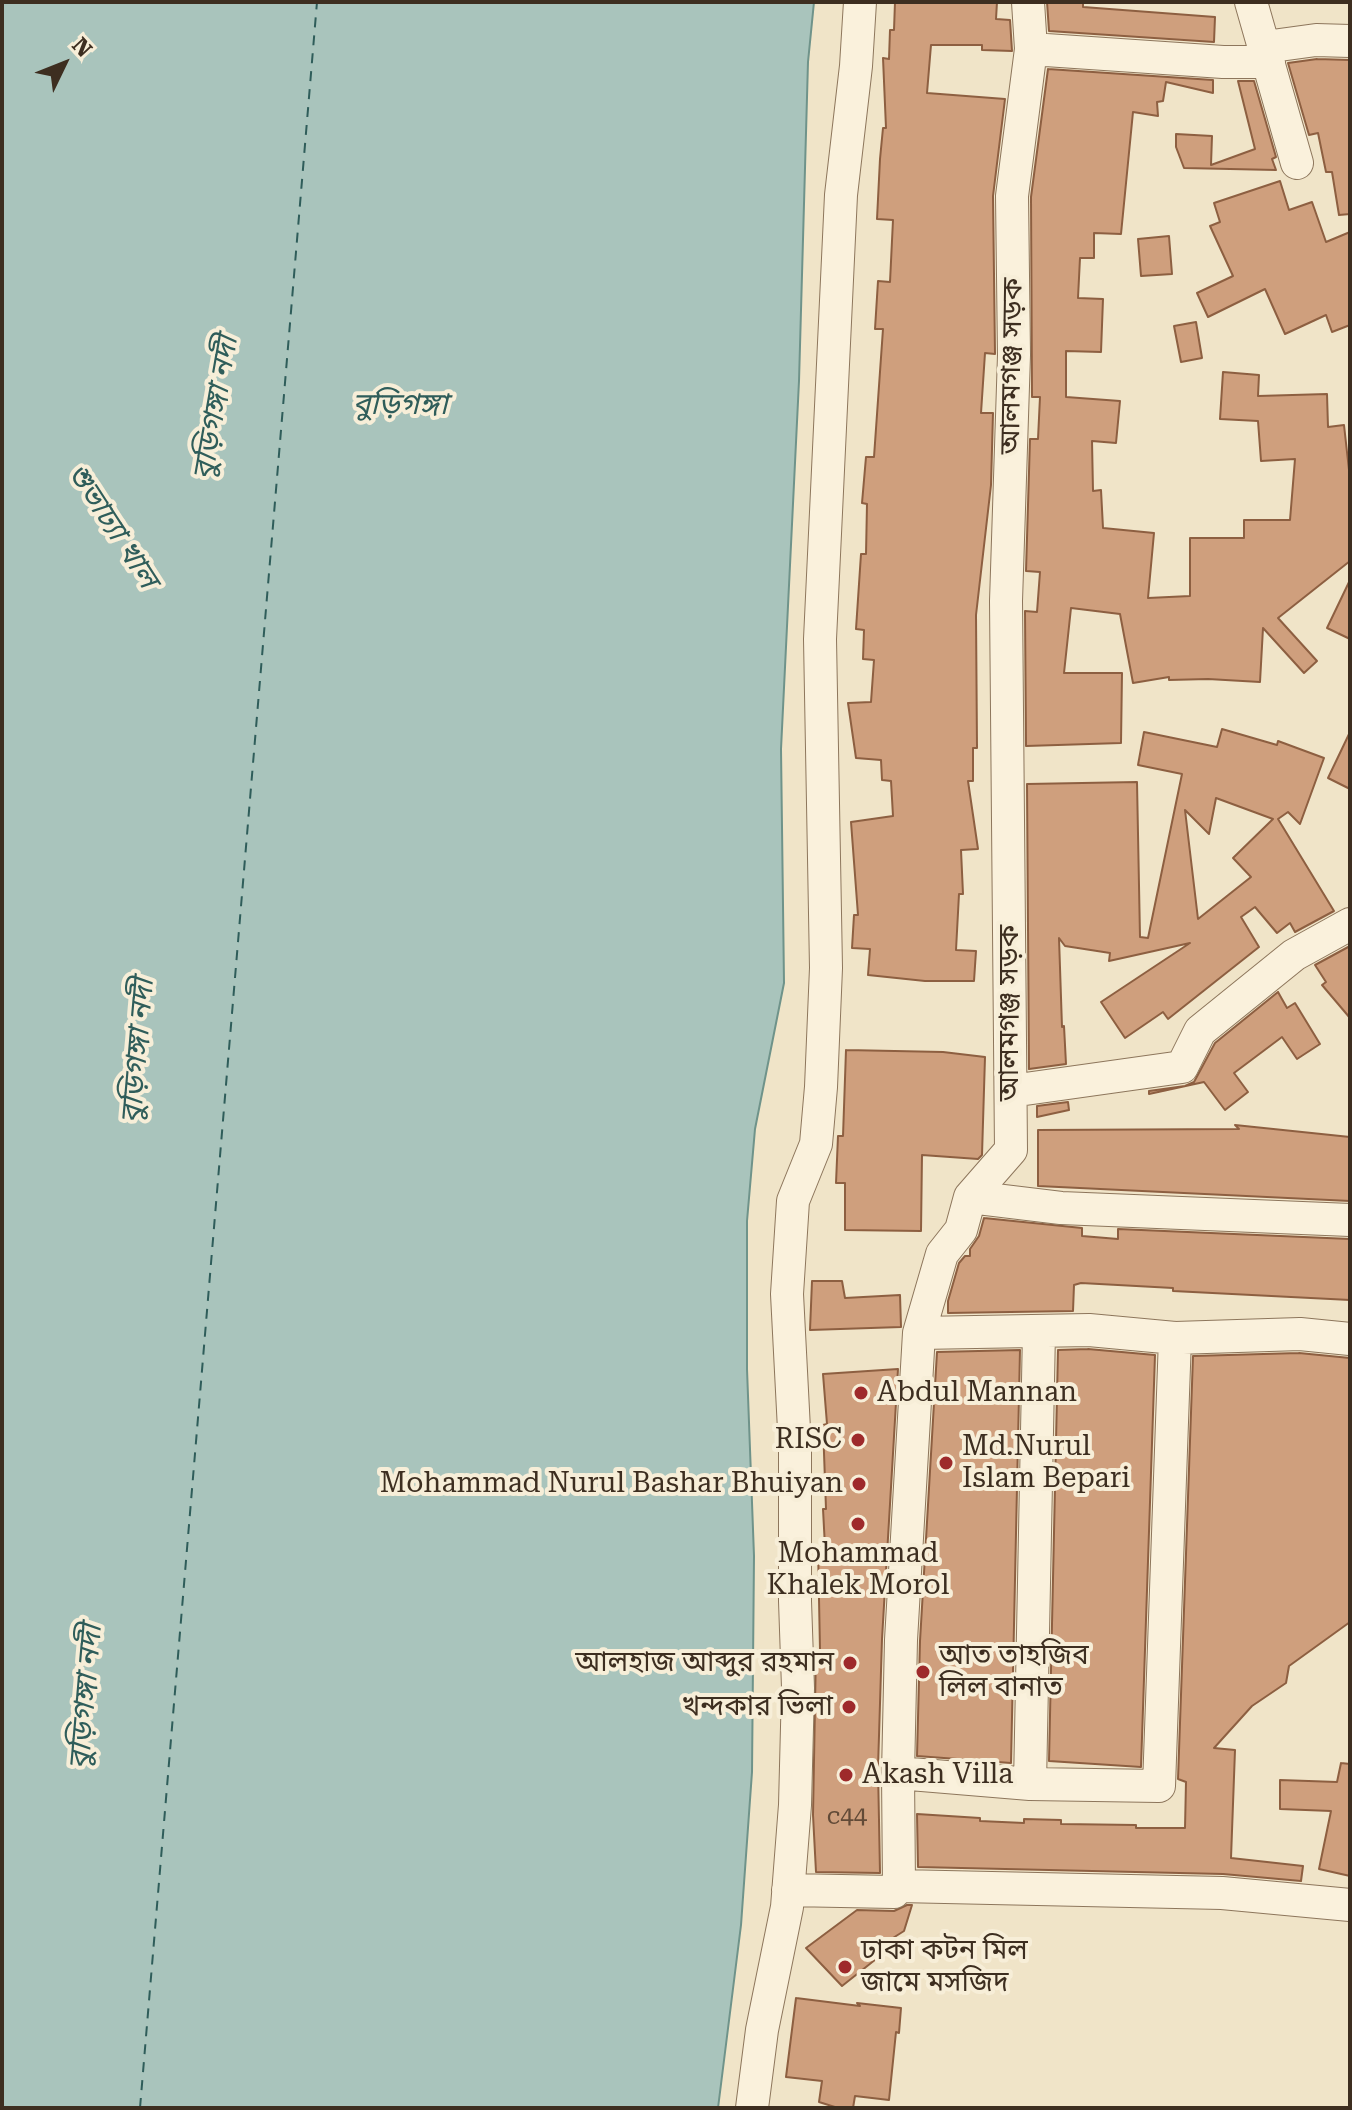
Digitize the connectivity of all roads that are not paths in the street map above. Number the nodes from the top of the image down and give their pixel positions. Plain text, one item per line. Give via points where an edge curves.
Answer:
1 (860, 2) edge
2 (1028, 2) edge
3 (1251, 2) edge
4 (1350, 41) edge
5 (1031, 49) junction
6 (1267, 54) junction
7 (1297, 163) dead end
8 (1350, 924) edge
9 (1011, 1091) junction
10 (970, 1197) junction
11 (1350, 1220) edge
12 (1039, 1331) junction
13 (919, 1333) junction
14 (1175, 1338) junction
15 (1350, 1339) edge
16 (898, 1773) junction
17 (1030, 1784) junction
18 (899, 1886) junction
19 (788, 1890) junction
20 (1350, 1905) edge
21 (752, 2108) edge

1 - 19 street via 841,195 820,639 826,968 821,1087 816,1144 793,1201 787,1294 798,1688
2 - 5 street, আলমগঞ্জ সড়ক
3 - 6 street
4 - 6 street via 1316,40
5 - 6 street via 1223,62
5 - 9 street, আলমগঞ্জ সড়ক via 1012,196 1014,355 1006,601
6 - 7 street
8 - 9 street via 1294,955 1200,1031 1182,1067
9 - 10 street, আলমগঞ্জ সড়ক via 1011,1150
10 - 11 street via 1061,1208
10 - 13 street, আলমগঞ্জ সড়ক via 961,1230 942,1254
12 - 13 street
12 - 14 street
12 - 17 street
13 - 16 street, আলমগঞ্জ সড়ক
14 - 15 street via 1300,1334
14 - 17 street via 1159,1786
16 - 17 street
16 - 18 street, আলমগঞ্জ সড়ক
18 - 19 street via 894,1892
18 - 20 street via 1222,1893
19 - 21 street

